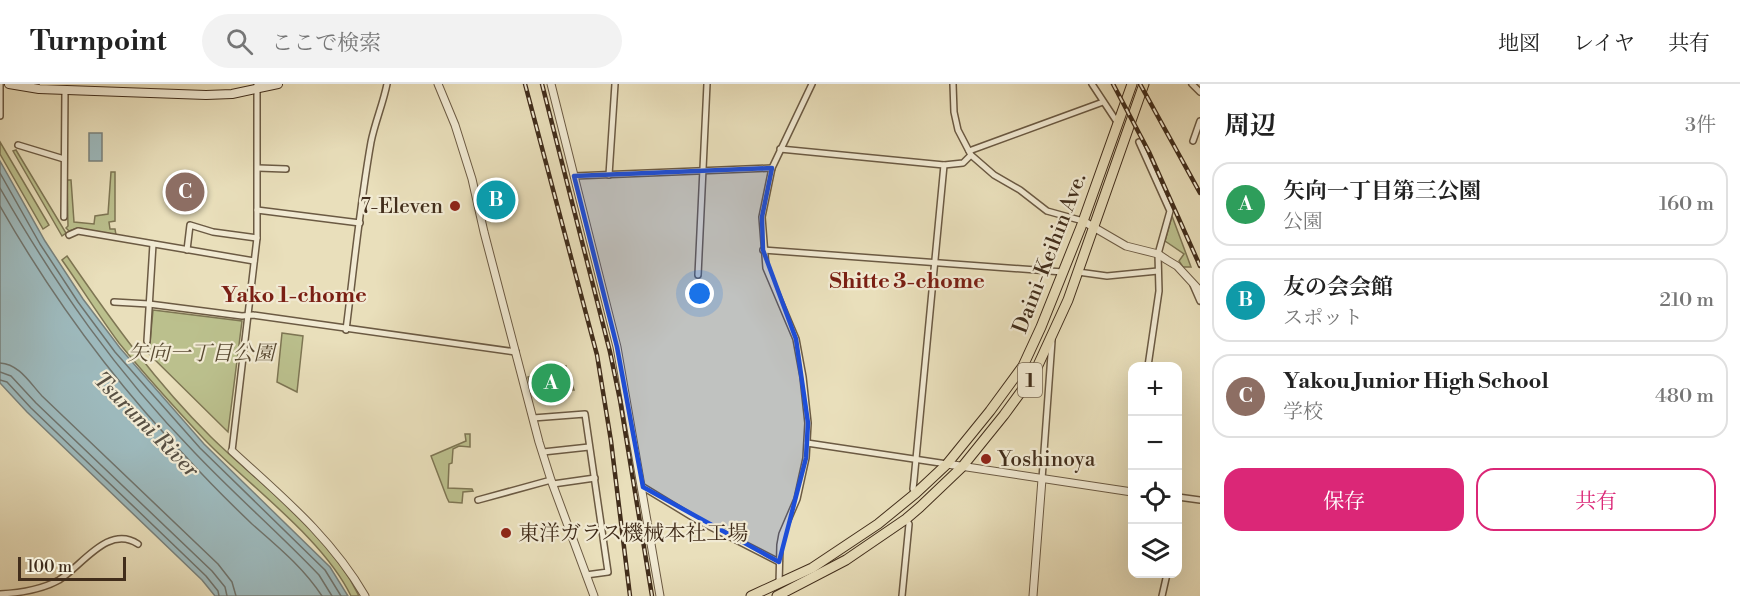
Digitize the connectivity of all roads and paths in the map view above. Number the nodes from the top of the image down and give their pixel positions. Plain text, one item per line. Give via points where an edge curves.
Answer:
1 (0, 84) edge
2 (9, 84) edge
3 (278, 84) edge
4 (387, 84) edge
5 (438, 84) edge
6 (551, 84) edge
7 (615, 84) edge
8 (707, 84) edge
9 (812, 84) edge
10 (953, 84) edge
11 (1092, 84) edge
12 (1132, 84) edge
13 (1143, 84) edge
14 (1192, 84) edge
15 (258, 87) edge
16 (65, 90) junction
17 (1200, 92) edge
18 (1103, 102) junction
19 (0, 116) edge
20 (1200, 121) edge
21 (1118, 123) junction
22 (1193, 141) dead end
23 (1139, 142) dead end
24 (18, 146) dead end
25 (780, 149) junction
26 (970, 153) junction
27 (64, 159) junction
28 (944, 165) junction
29 (258, 168) junction
30 (772, 168) junction
31 (286, 170) dead end
32 (704, 171) junction
33 (609, 175) junction
34 (574, 176) junction
35 (258, 210) junction
36 (64, 217) dead end
37 (1083, 221) junction
38 (360, 223) junction
39 (1094, 226) junction
40 (69, 235) dead end
41 (257, 238) junction
42 (153, 244) junction
43 (187, 250) junction
44 (763, 250) junction
45 (1158, 254) junction
46 (254, 261) junction
47 (936, 262) junction
48 (1158, 271) junction
49 (1063, 272) junction
50 (1078, 272) junction
51 (698, 275) dead end
52 (1193, 285) junction
53 (1200, 291) edge
54 (1200, 301) edge
55 (114, 302) dead end
56 (149, 304) junction
57 (248, 316) junction
58 (346, 330) junction
59 (1052, 337) junction
60 (147, 341) dead end
61 (516, 352) junction
62 (1149, 362) edge
63 (533, 418) junction
64 (807, 443) junction
65 (589, 447) junction
66 (232, 451) joint
67 (543, 452) junction
68 (917, 459) junction
69 (947, 464) junction
70 (962, 466) junction
71 (595, 478) junction
72 (1042, 478) junction
73 (552, 482) junction
74 (642, 487) junction
75 (1128, 491) edge
76 (916, 493) junction
77 (1182, 498) edge
78 (478, 500) dead end
79 (1200, 500) edge
80 (906, 519) junction
81 (138, 544) dead end
82 (778, 562) junction
83 (586, 575) junction
84 (1166, 578) edge
85 (779, 584) junction
86 (0, 594) edge
87 (23, 594) edge
88 (365, 596) edge
89 (594, 596) edge
90 (660, 596) edge
91 (751, 596) edge
92 (777, 596) edge
93 (902, 596) edge
94 (1033, 596) edge
95 (1162, 596) edge

1 - 19 street
2 - 16 main road
3 - 15 main road
4 - 38 street via 371,140
5 - 61 street via 472,179
6 - 34 street
7 - 33 street
8 - 32 street
9 - 25 street
10 - 26 street via 958,130
11 - 18 street
12 - 21 highway, Daini-Keihin Ave. / 1
13 - 39 highway, 1
14 - 17 street
15 - 16 main road via 232,94
15 - 29 street
16 - 27 street
18 - 21 street
18 - 26 street
20 - 22 street
21 - 37 highway, Daini-Keihin Ave. / 1
23 - 45 street via 1170,211
24 - 27 street
25 - 28 street
25 - 30 street
26 - 28 street via 963,163
26 - 37 street via 994,176 1047,211
27 - 36 street
28 - 47 street
29 - 31 street
29 - 35 street
30 - 32 street
30 - 44 street via 762,217
32 - 33 street
32 - 51 street
33 - 34 street
34 - 74 street via 617,347
35 - 38 street
35 - 41 street
37 - 39 street
37 - 49 highway, Daini-Keihin Ave. / 1
38 - 58 street
39 - 45 street via 1126,246
39 - 50 highway, 1
40 - 42 street via 78,231
41 - 43 street via 190,225
41 - 46 street
42 - 43 street
42 - 56 street
43 - 46 street
44 - 47 street
44 - 64 street via 766,268 796,339 808,423
45 - 48 street
45 - 52 street via 1177,266
46 - 57 street
47 - 49 street
47 - 68 street
48 - 50 street via 1125,276
48 - 62 street
49 - 69 highway, Daini-Keihin Ave. / 1 via 1023,366
50 - 59 highway, 1
52 - 53 street
52 - 54 street
55 - 56 street
56 - 57 street
56 - 60 street
57 - 58 street
57 - 66 street
58 - 61 street
59 - 70 highway, 1 via 1034,374
59 - 72 street
61 - 63 street
63 - 65 street via 585,414
63 - 67 street
64 - 68 street
64 - 82 street via 797,499 782,534
65 - 67 street
65 - 71 street
66 - 88 street via 333,547
67 - 73 street
68 - 69 street
68 - 76 street
69 - 70 street
69 - 76 highway, Daini-Keihin Ave. / 1
70 - 72 street
70 - 80 highway, 1
71 - 73 street
71 - 83 street via 608,572
72 - 75 street
72 - 94 street
73 - 78 street
73 - 83 street
74 - 82 street
74 - 90 street
76 - 85 highway, Daini-Keihin Ave. / 1 via 843,549
77 - 79 street
80 - 92 highway, 1 via 846,561
80 - 93 street via 909,524
81 - 87 street via 125,538 102,544 57,581
82 - 85 street
83 - 89 street
84 - 95 street
85 - 91 highway, Daini-Keihin Ave. / 1
86 - 87 street

